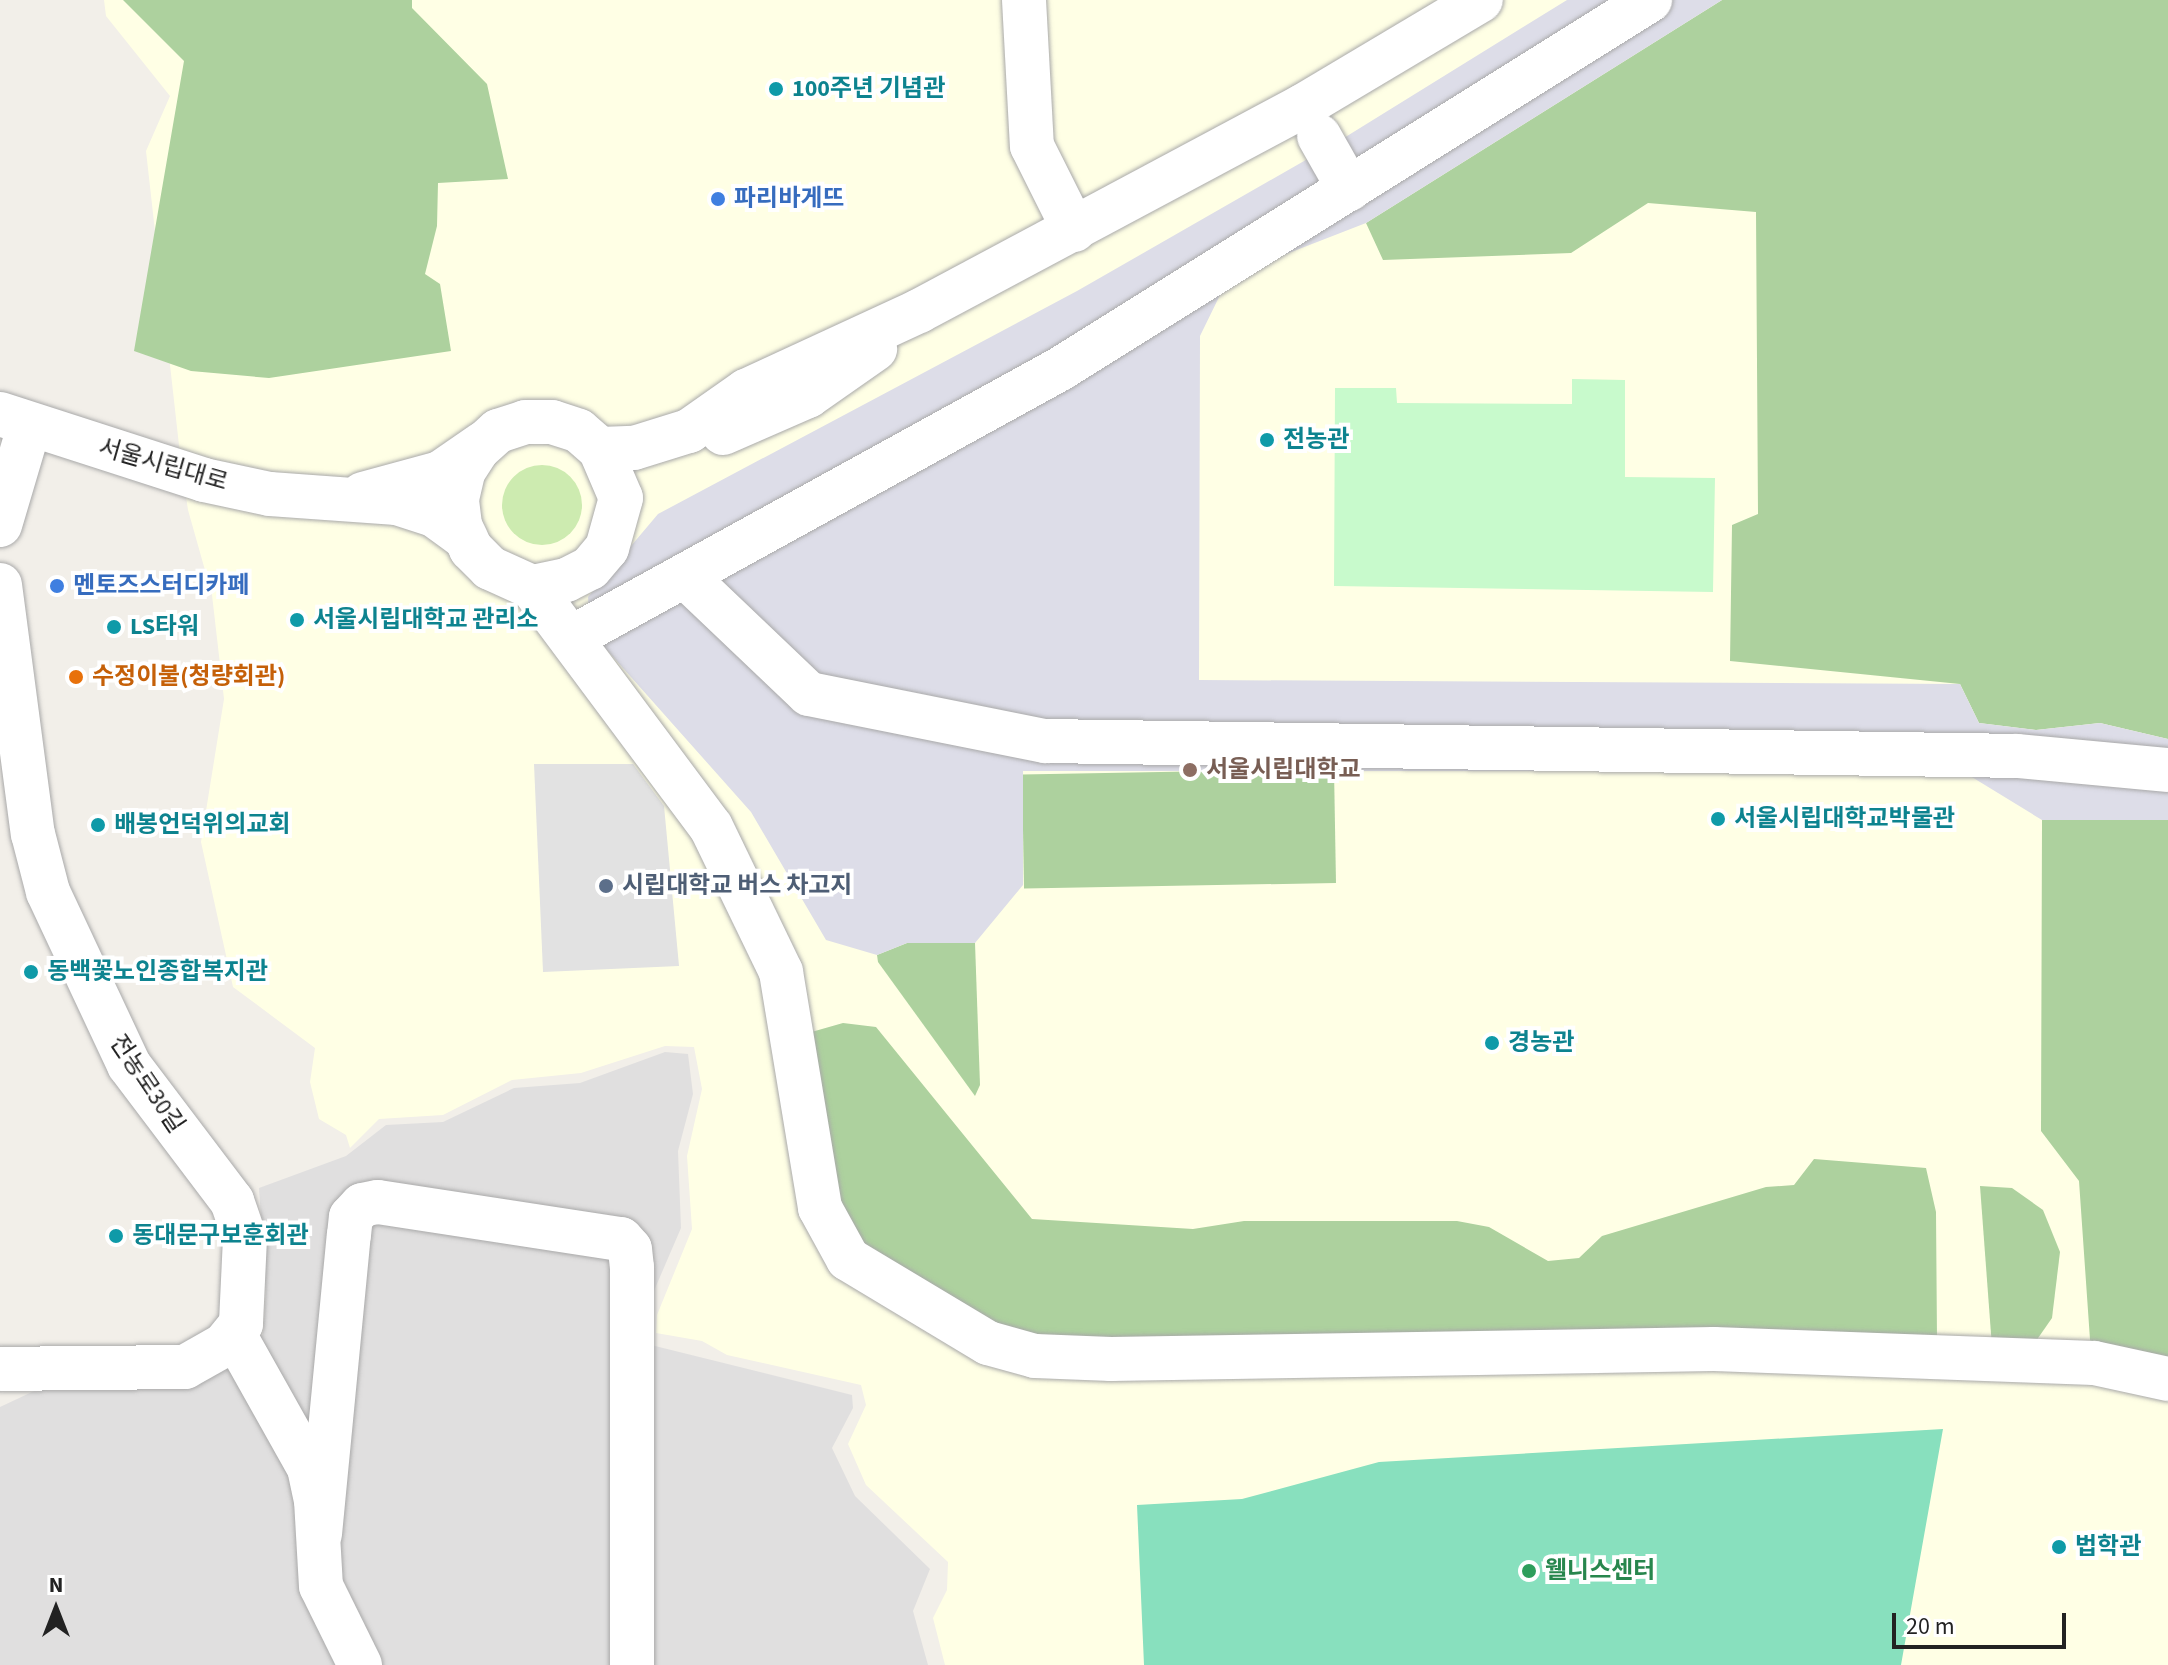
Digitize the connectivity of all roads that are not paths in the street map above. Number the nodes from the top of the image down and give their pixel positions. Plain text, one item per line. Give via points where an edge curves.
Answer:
1 (1024, 0) edge
2 (1481, 0) edge
3 (1650, 0) edge
4 (1319, 136) dead end
5 (1349, 189) junction
6 (1074, 230) junction
7 (919, 311) junction
8 (15, 419) edge
9 (488, 441) junction
10 (600, 449) junction
11 (329, 500) junction
12 (619, 515) junction
13 (0, 525) edge
14 (466, 538) junction
15 (583, 571) junction
16 (687, 578) junction
17 (0, 585) edge
18 (532, 587) junction
19 (571, 638) junction
20 (2168, 770) edge
21 (235, 1336) junction
22 (0, 1369) edge
23 (2168, 1379) edge
24 (320, 1534) junction
25 (360, 1665) edge
26 (632, 1665) edge

1 - 6 street via 1032,146
2 - 6 street via 1303,106
3 - 5 street
4 - 5 street
5 - 16 street via 1060,369
6 - 7 street
7 - 10 street via 746,391 689,431 634,448
7 - 12 street via 846,374 654,469
8 - 11 street, 서울시립대로 via 204,480
8 - 13 street
9 - 10 street via 525,422 552,422 579,431
9 - 11 street via 440,473
9 - 14 street via 463,472 457,499
10 - 12 street via 621,498
11 - 14 street, 서울시립대로 via 397,503 434,515
12 - 15 street via 607,548
14 - 18 street via 490,568
15 - 18 street
15 - 19 street via 574,598
16 - 19 street
16 - 20 street via 809,694 1045,741 2017,756
17 - 21 street, 전농로30길 via 33,834 48,892 129,1065 239,1211 245,1238 243,1307
18 - 19 street
19 - 23 street via 711,827 781,972 820,1208 848,1259 988,1343 1035,1356 1111,1359 1714,1349 2094,1363
21 - 22 street via 185,1367
21 - 24 street via 296,1437 309,1468
24 - 25 street via 318,1563 327,1607
24 - 26 street via 351,1217 362,1205 378,1202 621,1239 630,1249 632,1267

